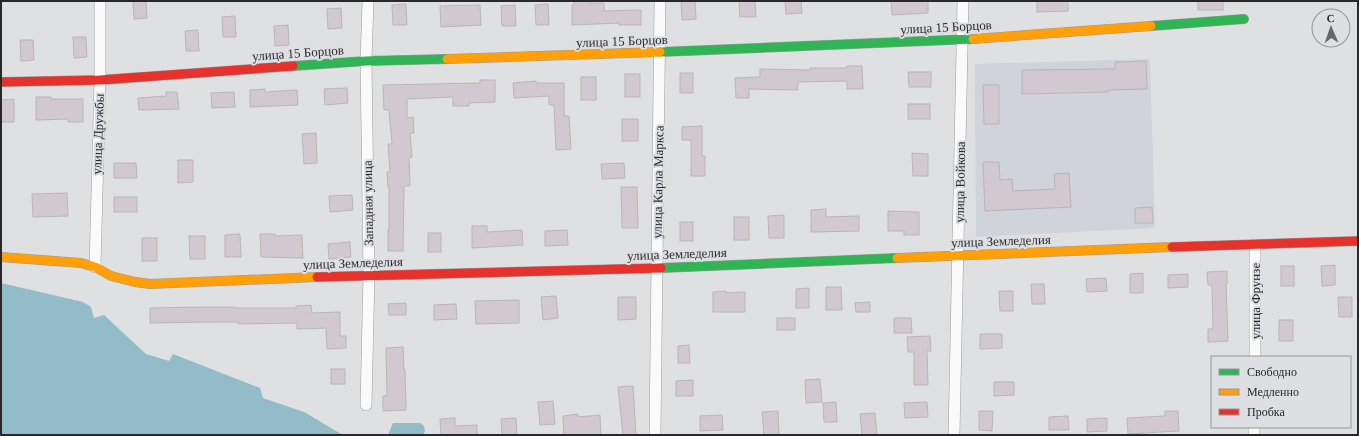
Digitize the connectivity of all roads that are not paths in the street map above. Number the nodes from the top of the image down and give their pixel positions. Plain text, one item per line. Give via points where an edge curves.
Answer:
1 (100, 1) edge
2 (368, 1) edge
3 (660, 1) edge
4 (963, 1) edge
5 (1244, 19) dead end
6 (962, 40) junction
7 (659, 52) junction
8 (366, 61) junction
9 (100, 80) junction
10 (1, 82) edge
11 (1358, 241) edge
12 (1255, 245) junction
13 (958, 255) junction
14 (1, 257) edge
15 (95, 267) junction
16 (657, 268) junction
17 (369, 275) junction
18 (1255, 356) edge
19 (366, 405) dead end
20 (655, 435) edge
21 (954, 435) edge

1 - 9 street, улица Дружбы
2 - 8 street, Западная улица
3 - 7 street, улица Карла Маркса
4 - 6 street, улица Войкова
5 - 6 street, улица 15 Борцов
6 - 7 street, улица 15 Борцов
6 - 13 street, улица Войкова
7 - 8 street, улица 15 Борцов
7 - 16 street, улица Карла Маркса
8 - 9 street, улица 15 Борцов
8 - 17 street, Западная улица
9 - 10 street, улица 15 Борцов
9 - 15 street, улица Дружбы
11 - 12 street, улица Земледелия
12 - 13 street, улица Земледелия
12 - 18 street, улица Фрунзе
13 - 16 street, улица Земледелия
13 - 21 street, улица Войкова
14 - 15 street, улица Земледелия via 81,263
15 - 17 street, улица Земледелия via 111,276 150,284
16 - 17 street, улица Земледелия
16 - 20 street, улица Карла Маркса
17 - 19 street, Западная улица

